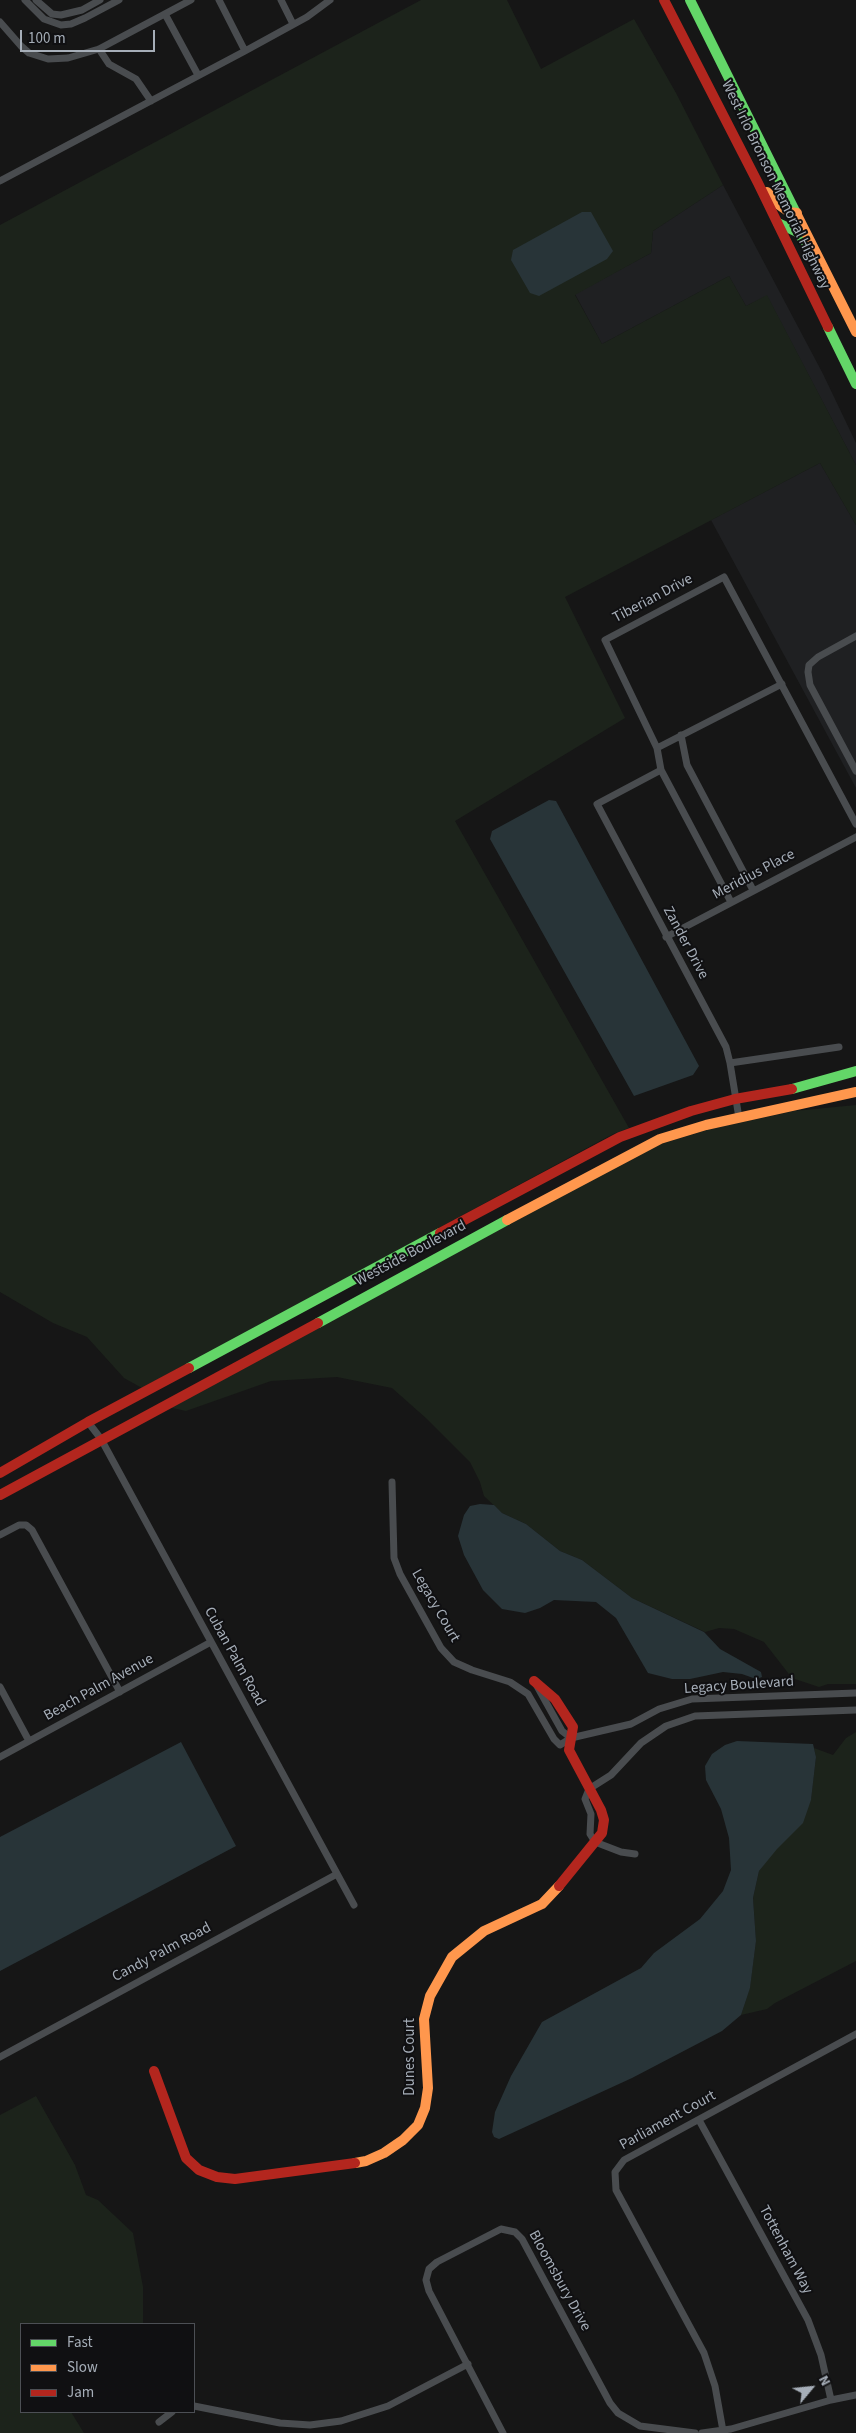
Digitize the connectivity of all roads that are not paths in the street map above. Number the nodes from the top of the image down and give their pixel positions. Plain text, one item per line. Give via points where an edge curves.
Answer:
1 (25, 0) edge
2 (36, 0) edge
3 (100, 0) edge
4 (119, 0) edge
5 (191, 0) edge
6 (219, 0) edge
7 (281, 0) edge
8 (330, 0) edge
9 (664, 0) edge
10 (690, 0) edge
11 (165, 14) junction
12 (0, 22) edge
13 (293, 24) junction
14 (99, 49) junction
15 (245, 51) junction
16 (198, 75) junction
17 (151, 101) junction
18 (0, 181) edge
19 (758, 183) junction
20 (798, 213) junction
21 (778, 223) junction
22 (820, 260) junction
23 (856, 332) edge
24 (856, 384) edge
25 (856, 636) edge
26 (782, 684) junction
27 (681, 735) junction
28 (656, 748) junction
29 (661, 770) junction
30 (856, 772) edge
31 (856, 824) edge
32 (856, 837) edge
33 (753, 890) junction
34 (732, 902) junction
35 (666, 937) junction
36 (839, 1047) dead end
37 (730, 1063) junction
38 (856, 1071) edge
39 (856, 1092) edge
40 (735, 1099) junction
41 (739, 1118) junction
42 (88, 1422) junction
43 (100, 1439) junction
44 (0, 1473) edge
45 (392, 1482) dead end
46 (0, 1495) edge
47 (0, 1535) edge
48 (211, 1642) junction
49 (534, 1682) joint
50 (0, 1687) edge
51 (120, 1692) junction
52 (528, 1694) junction
53 (856, 1694) edge
54 (856, 1710) edge
55 (571, 1738) junction
56 (29, 1741) junction
57 (0, 1757) edge
58 (589, 1789) junction
59 (595, 1842) junction
60 (635, 1854) dead end
61 (337, 1874) junction
62 (354, 1905) dead end
63 (856, 2034) edge
64 (0, 2057) edge
65 (154, 2071) dead end
66 (699, 2120) junction
67 (468, 2364) junction
68 (856, 2395) edge
69 (831, 2400) junction
70 (195, 2406) edge
71 (171, 2413) edge
72 (159, 2422) dead end
73 (723, 2431) junction
74 (503, 2433) edge
75 (695, 2433) edge
76 (702, 2433) edge

1 - 4 street via 44,19 61,25 86,18
2 - 3 street via 52,14 61,15 82,10
5 - 11 street
6 - 15 street
7 - 13 street
8 - 13 street
9 - 19 main road, West Irlo Bronson Memorial Highway
10 - 20 main road, West Irlo Bronson Memorial Highway
11 - 14 street
11 - 16 street
12 - 14 street via 24,50 41,58 68,58
13 - 15 street
14 - 17 street via 109,64 136,79
15 - 16 street
16 - 17 street
17 - 18 street
19 - 20 main road via 779,205 789,212
19 - 21 main road, West Irlo Bronson Memorial Highway
20 - 22 main road, West Irlo Bronson Memorial Highway
21 - 22 main road via 797,232
21 - 24 main road, West Irlo Bronson Memorial Highway
22 - 23 main road, West Irlo Bronson Memorial Highway
25 - 30 street via 818,657 808,672 810,685
26 - 27 street
26 - 28 street, Tiberian Drive via 724,577 605,640
26 - 31 street, Tiberian Drive
27 - 28 street
27 - 33 street via 687,765
28 - 29 street, Tiberian Drive
29 - 34 street, Tiberian Drive
29 - 35 street, Zander Drive via 597,804
32 - 33 street, Meridius Place
33 - 34 street, Meridius Place
34 - 35 street, Meridius Place
35 - 37 street, Zander Drive via 726,1047
36 - 37 street
37 - 40 street, Zander Drive
38 - 40 main road, Westside Boulevard via 804,1087
39 - 41 main road, Westside Boulevard
40 - 41 street, Zander Drive
40 - 42 main road, Westside Boulevard via 620,1137
41 - 43 main road, Westside Boulevard via 660,1139 624,1156
42 - 43 street, Cuban Palm Road
42 - 44 main road, Westside Boulevard
43 - 46 main road, Westside Boulevard
43 - 48 street, Cuban Palm Road
45 - 52 street, Legacy Court via 394,1558 441,1648 454,1662 510,1682
47 - 51 street via 19,1525 26,1525 32,1530
48 - 51 street, Beach Palm Avenue
48 - 61 street, Cuban Palm Road
49 - 52 street
49 - 55 main road, Dunes Court via 555,1699 564,1712 573,1727
50 - 56 street
51 - 56 street, Beach Palm Avenue
52 - 55 street, Legacy Court via 554,1739 560,1745
53 - 55 street, Legacy Boulevard via 692,1700 659,1709 617,1729
54 - 58 street, Legacy Boulevard via 695,1716 666,1726 641,1743 611,1776
55 - 58 main road, Dunes Court via 569,1750
56 - 57 street, Beach Palm Avenue
58 - 59 main road, Dunes Court via 595,1795 604,1820 602,1833
59 - 60 street
59 - 65 main road, Dunes Court via 542,1904 484,1931 452,1957 430,1996 424,2019 428,2088 425,2108 418,2125 384,2153 366,2161 278,2174 235,2179 217,2177 199,2170 186,2158
61 - 62 street, Cuban Palm Road
61 - 64 street, Candy Palm Road
63 - 66 street, Parliament Court
66 - 69 street, Tottenham Way via 808,2320 821,2355
66 - 73 street, Parliament Court via 624,2160 617,2167 614,2184 704,2353 715,2386
67 - 70 street via 388,2406 341,2421 310,2425 280,2423
67 - 74 street, Bloomsbury Drive
67 - 75 street, Bloomsbury Drive via 429,2291 427,2274 437,2262 492,2232 511,2230 522,2239 618,2413 640,2426
68 - 69 street
69 - 73 street
71 - 72 street
73 - 76 street

